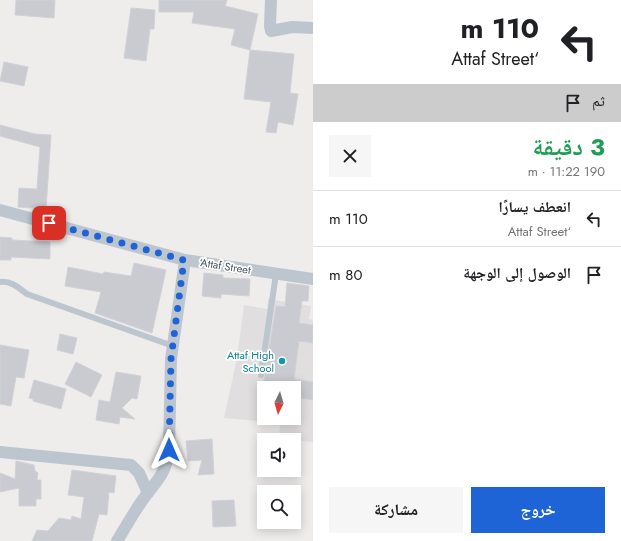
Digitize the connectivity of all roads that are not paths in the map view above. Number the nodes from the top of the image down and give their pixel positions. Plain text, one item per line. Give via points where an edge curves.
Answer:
1 (271, 0) edge
2 (313, 28) edge
3 (0, 210) edge
4 (184, 260) junction
5 (276, 274) junction
6 (313, 279) edge
7 (0, 282) edge
8 (173, 346) junction
9 (261, 375) dead end
10 (0, 452) edge
11 (148, 493) junction
12 (116, 541) edge

1 - 2 street via 271,31 292,27
3 - 4 street, ‘Attaf Street
4 - 5 street, ‘Attaf Street
4 - 8 street
5 - 6 street, ‘Attaf Street
5 - 9 lane
7 - 8 lane via 5,281 26,294
8 - 11 street via 167,465 162,476
10 - 11 street via 131,465 140,473
11 - 12 street

